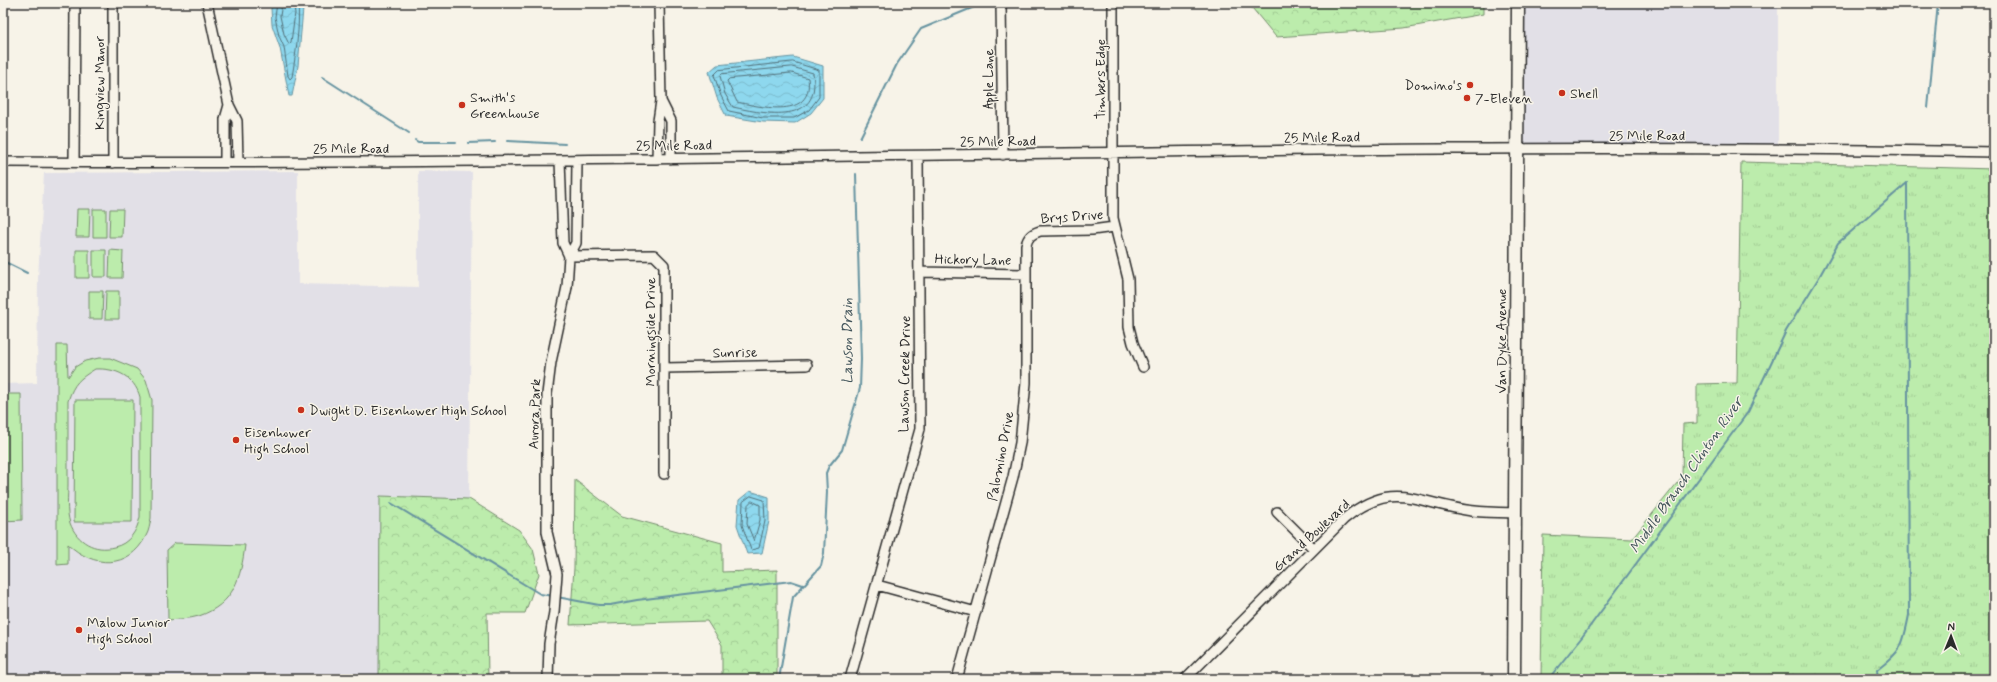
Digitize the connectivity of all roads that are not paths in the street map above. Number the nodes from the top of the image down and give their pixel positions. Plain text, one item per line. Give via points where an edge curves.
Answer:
1 (75, 3) edge
2 (113, 3) edge
3 (207, 3) edge
4 (659, 3) edge
5 (1001, 3) edge
6 (1113, 3) edge
7 (1518, 3) edge
8 (661, 101) junction
9 (229, 105) junction
10 (1518, 148) junction
11 (1994, 152) edge
12 (1114, 154) junction
13 (1003, 155) junction
14 (918, 156) junction
15 (657, 159) junction
16 (671, 159) junction
17 (560, 160) junction
18 (577, 160) junction
19 (3, 162) edge
20 (74, 162) junction
21 (224, 162) junction
22 (238, 162) junction
23 (113, 163) junction
24 (578, 210) junction
25 (560, 211) junction
26 (1114, 227) junction
27 (1032, 234) joint
28 (569, 256) junction
29 (920, 272) junction
30 (1026, 274) junction
31 (807, 365) dead end
32 (1143, 367) dead end
33 (665, 368) junction
34 (664, 474) dead end
35 (1277, 512) dead end
36 (1515, 513) junction
37 (1314, 549) junction
38 (877, 585) junction
39 (976, 612) junction
40 (548, 679) edge
41 (850, 679) edge
42 (956, 679) edge
43 (1185, 679) edge
44 (1514, 679) edge

1 - 20 street, Kingview Manor
2 - 23 street, Kingview Manor
3 - 9 street
4 - 8 street
5 - 13 street, Apple Lane
6 - 12 street, Timbers Edge
7 - 10 main road, Van Dyke Avenue
8 - 15 street
8 - 16 street via 671,121
9 - 21 street via 225,119
9 - 22 street via 237,121
10 - 11 street, 25 Mile Road
10 - 12 street, 25 Mile Road
10 - 36 main road, Van Dyke Avenue
12 - 13 street, 25 Mile Road
12 - 26 street, Timbers Edge
13 - 14 street, 25 Mile Road
14 - 16 street, 25 Mile Road
14 - 29 street, Lawson Creek Drive
15 - 16 street, 25 Mile Road
15 - 18 street, 25 Mile Road
17 - 18 street, 25 Mile Road
17 - 22 street, 25 Mile Road
17 - 25 street, Aurora Park
18 - 24 street, Aurora Park
19 - 20 street, 25 Mile Road
20 - 23 street, 25 Mile Road
21 - 22 street, 25 Mile Road
21 - 23 street, 25 Mile Road
24 - 25 street
24 - 28 street, Aurora Park via 576,242
25 - 28 street, Aurora Park via 563,243
26 - 27 street, Brys Drive via 1040,231
26 - 32 street, Timbers Edge via 1128,279 1128,327
27 - 30 street, Palomino Drive via 1026,245
28 - 33 street, Morningside Drive via 654,255 664,266
28 - 40 street, Aurora Park via 567,287 547,394 547,532 557,574
29 - 30 street, Hickory Lane
29 - 38 street, Lawson Creek Drive via 920,429
30 - 39 street, Palomino Drive via 1026,383 1020,443
31 - 33 street, Sunrise
33 - 34 street, Morningside Drive
35 - 37 street
36 - 37 street, Grand Boulevard via 1467,511 1414,497 1384,498 1356,509
36 - 44 main road, Van Dyke Avenue
37 - 43 street, Grand Boulevard
38 - 39 street
38 - 41 street, Lawson Creek Drive
39 - 42 street, Palomino Drive

